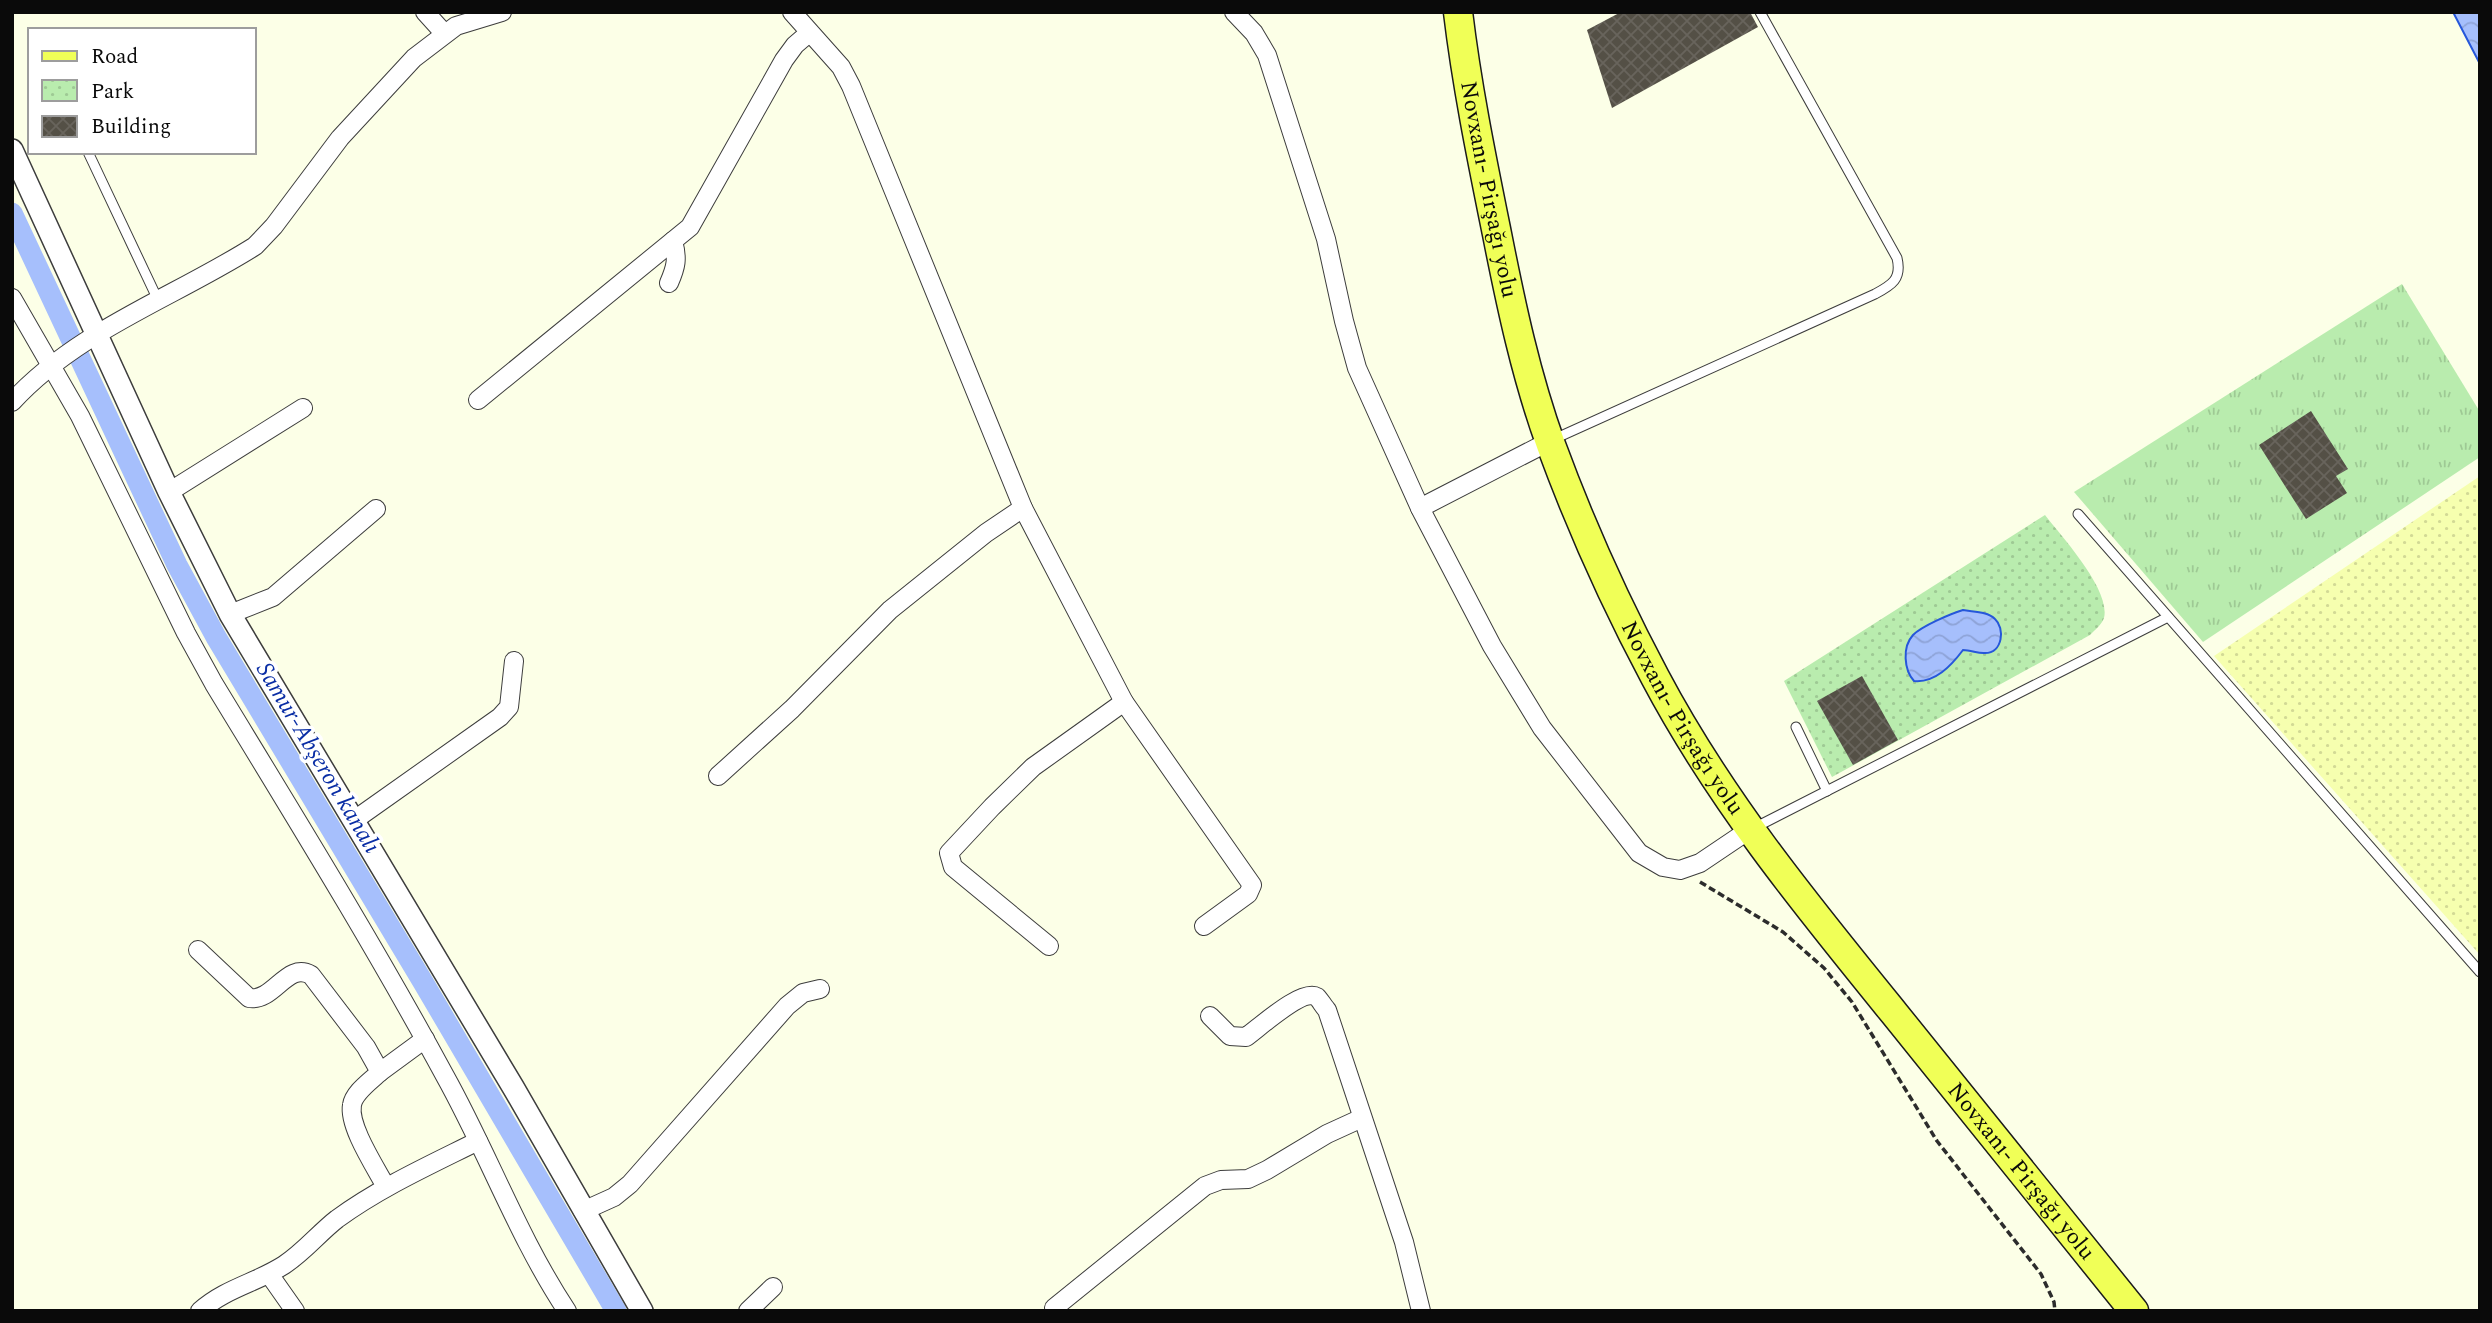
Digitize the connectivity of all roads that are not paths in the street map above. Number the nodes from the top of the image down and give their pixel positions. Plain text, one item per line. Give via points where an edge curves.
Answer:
1 (425, 12) edge
2 (502, 12) edge
3 (792, 12) edge
4 (1234, 12) edge
5 (1458, 12) edge
6 (1760, 12) edge
7 (444, 33) junction
8 (808, 33) junction
9 (12, 150) edge
10 (89, 154) edge
11 (673, 241) junction
12 (670, 283) dead end
13 (12, 298) edge
14 (158, 300) junction
15 (97, 333) junction
16 (51, 365) junction
17 (478, 400) dead end
18 (12, 402) edge
19 (303, 408) dead end
20 (1550, 441) junction
21 (169, 492) junction
22 (1023, 508) junction
23 (1420, 508) junction
24 (376, 509) dead end
25 (2078, 514) dead end
26 (230, 614) junction
27 (2168, 618) junction
28 (514, 661) dead end
29 (1124, 702) junction
30 (1796, 727) dead end
31 (718, 776) dead end
32 (1827, 791) junction
33 (353, 821) junction
34 (1749, 830) junction
35 (1204, 926) dead end
36 (1049, 946) dead end
37 (198, 950) dead end
38 (2480, 972) edge
39 (820, 989) dead end
40 (1210, 1016) dead end
41 (425, 1039) junction
42 (380, 1072) junction
43 (1362, 1118) junction
44 (478, 1140) junction
45 (386, 1187) junction
46 (583, 1211) junction
47 (269, 1274) junction
48 (773, 1287) dead end
49 (1054, 1308) dead end
50 (200, 1311) edge
51 (295, 1311) edge
52 (567, 1311) edge
53 (642, 1311) edge
54 (748, 1311) edge
55 (1421, 1311) edge
56 (2134, 1311) edge

1 - 7 street
2 - 7 street
3 - 8 street
4 - 23 street via 1254,33 1266,55 1326,239 1357,368
5 - 20 main road, Novxanı- Pirşağı yolu via 1475,128 1512,308
6 - 20 lane via 1900,269 1895,279 1875,294
7 - 14 street via 362,112 254,246
8 - 11 street via 785,60 701,211
8 - 22 street via 841,67 851,86
9 - 15 street
10 - 14 lane
11 - 12 street via 678,257
11 - 17 street
13 - 16 street
14 - 15 street
15 - 16 street
15 - 21 street
16 - 18 street
16 - 41 street via 214,684
19 - 21 street
20 - 23 street
20 - 34 main road, Novxanı- Pirşağı yolu via 1594,552 1656,679
21 - 26 street
22 - 29 street
22 - 31 street via 890,610
23 - 34 street via 1492,646 1542,728 1639,853 1663,867 1680,870 1700,863
24 - 26 street via 273,597
25 - 27 lane
26 - 33 street
27 - 32 lane
27 - 38 lane
28 - 33 street via 509,707 499,717
29 - 35 street via 1252,884 1248,894
29 - 36 street via 1033,768 950,853 953,867
30 - 32 lane
32 - 34 lane
33 - 46 street
34 - 56 main road, Novxanı- Pirşağı yolu
37 - 42 street via 249,998 266,995 295,971 311,975
39 - 46 street via 803,993 787,1006 630,1184
40 - 43 street via 1230,1036 1246,1037 1294,1001 1308,995 1317,997 1327,1010
41 - 42 street
41 - 44 street
42 - 45 street via 351,1106 356,1128
43 - 49 street via 1248,1179 1205,1186
43 - 55 street via 1404,1242
44 - 45 street
44 - 52 street via 518,1226
45 - 47 street
46 - 53 street
47 - 50 street via 235,1287
47 - 51 street
48 - 54 street

